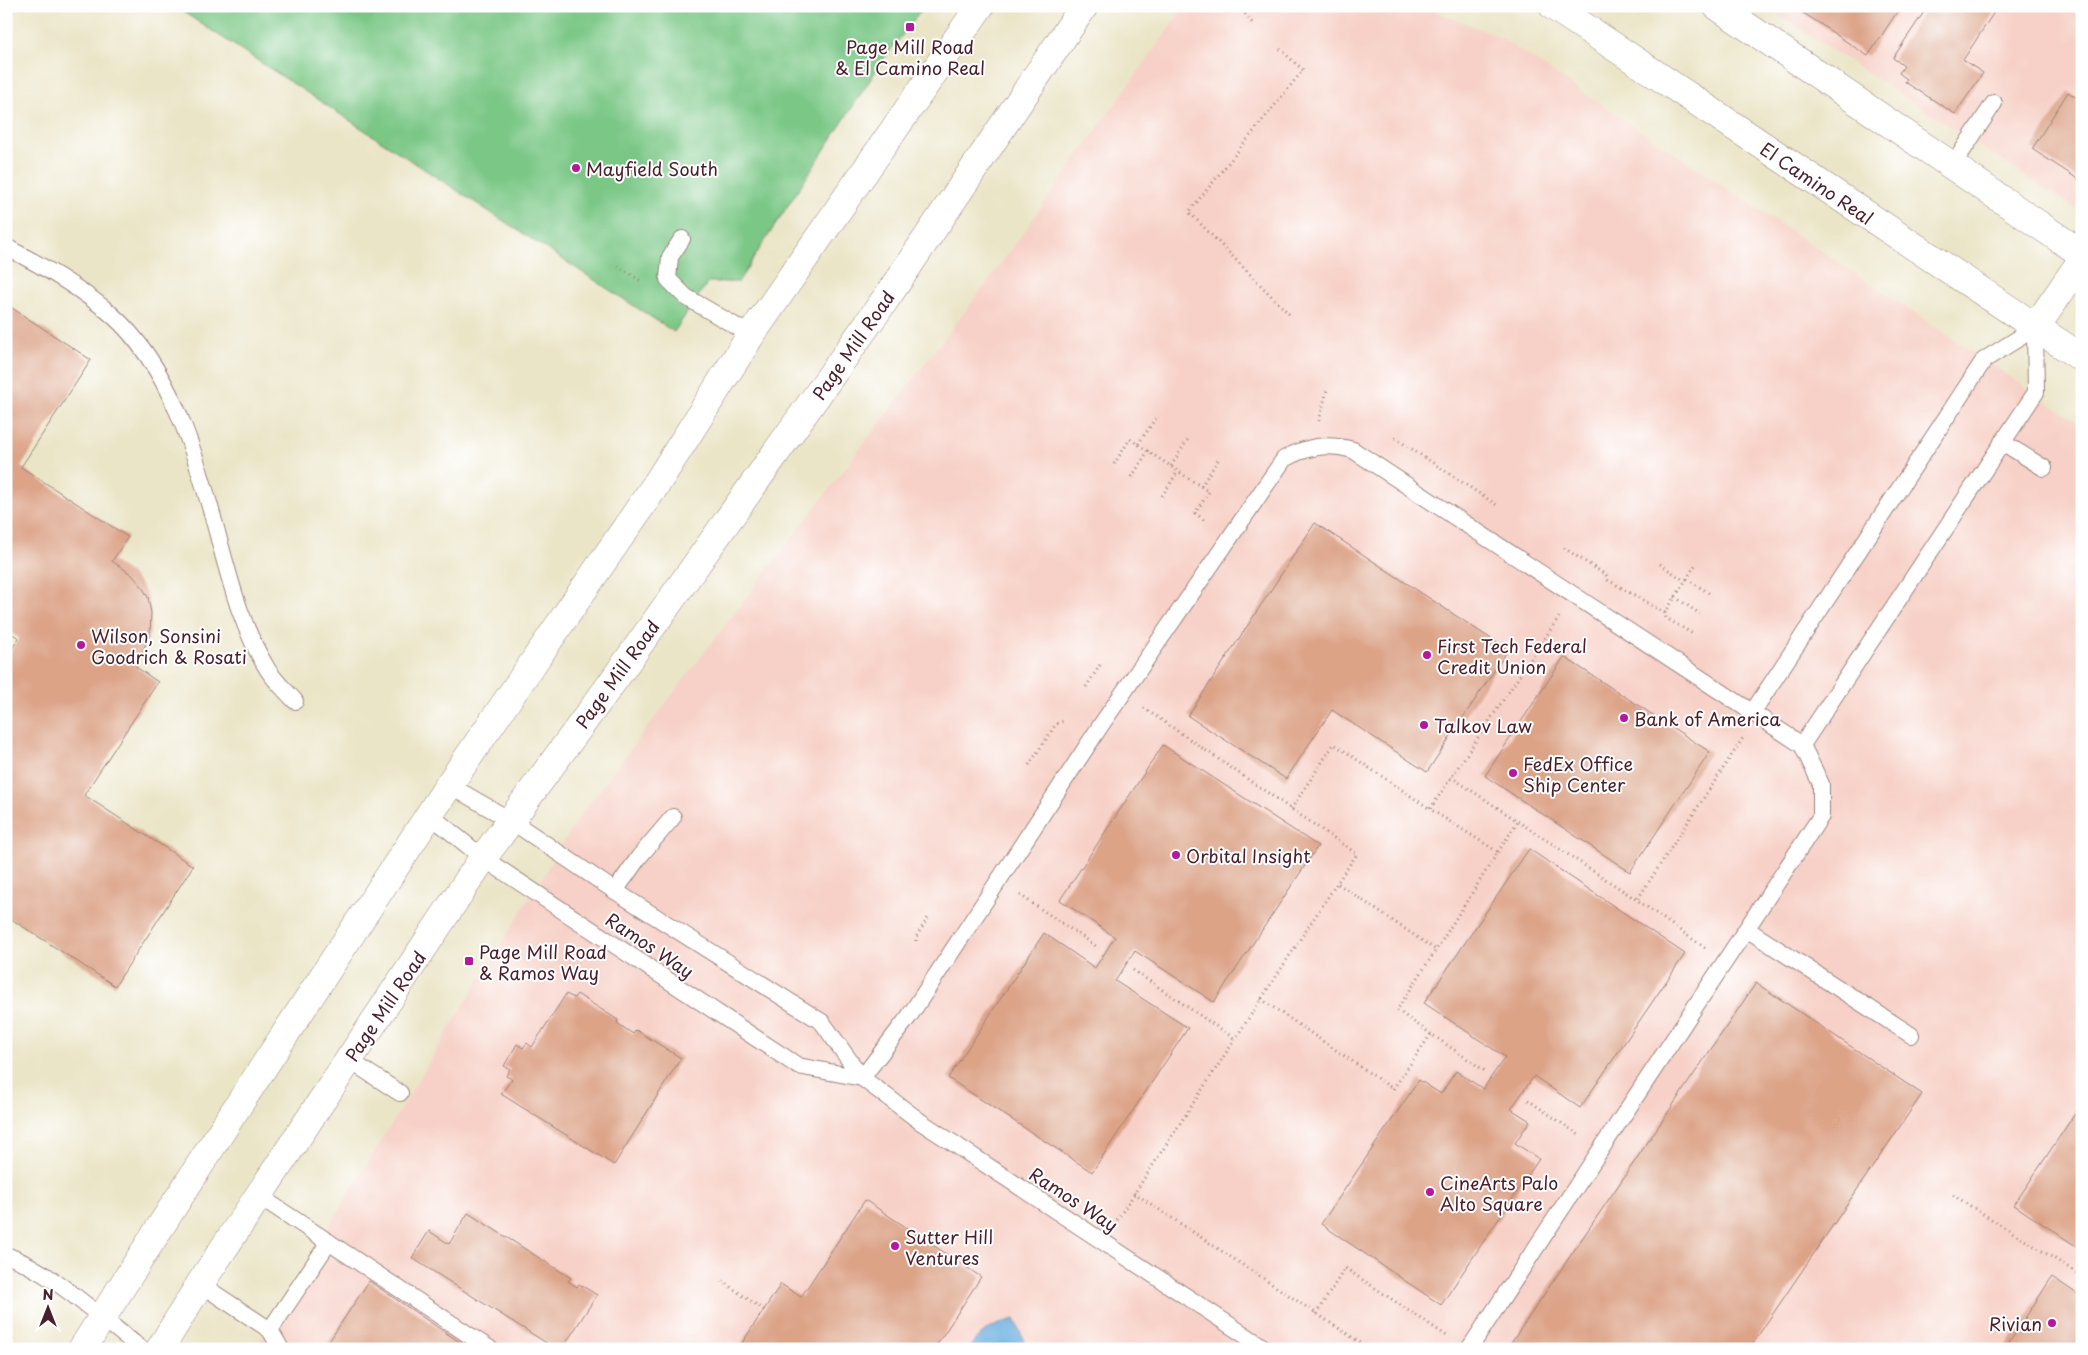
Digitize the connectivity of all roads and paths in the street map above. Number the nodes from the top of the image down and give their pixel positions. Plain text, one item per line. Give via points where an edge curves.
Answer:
1 (980, 6) edge
2 (1084, 6) edge
3 (1239, 6) edge
4 (1553, 6) edge
5 (1717, 6) edge
6 (1253, 24) dead end
7 (1280, 49) dead end
8 (1994, 103) dead end
9 (1953, 165) junction
10 (682, 239) dead end
11 (6, 247) edge
12 (2082, 254) edge
13 (2082, 260) edge
14 (1289, 314) dead end
15 (2035, 328) junction
16 (751, 335) junction
17 (2082, 358) edge
18 (1327, 390) dead end
19 (1156, 418) dead end
20 (1318, 424) dead end
21 (1395, 438) dead end
22 (1188, 439) dead end
23 (2002, 442) junction
24 (1138, 444) junction
25 (1148, 451) junction
26 (1218, 460) dead end
27 (1114, 464) dead end
28 (1171, 466) junction
29 (2044, 468) dead end
30 (1178, 471) junction
31 (1132, 477) dead end
32 (1201, 486) junction
33 (1162, 496) dead end
34 (1497, 505) dead end
35 (1204, 520) dead end
36 (1564, 548) dead end
37 (1660, 564) dead end
38 (1696, 564) dead end
39 (1686, 580) junction
40 (1574, 595) junction
41 (1712, 595) dead end
42 (1675, 597) junction
43 (1665, 613) junction
44 (1700, 614) dead end
45 (1693, 634) dead end
46 (1100, 665) dead end
47 (1086, 687) dead end
48 (1123, 694) junction
49 (295, 701) dead end
50 (1755, 715) junction
51 (1063, 721) dead end
52 (1802, 745) junction
53 (1029, 765) dead end
54 (1451, 776) junction
55 (449, 785) junction
56 (1291, 809) junction
57 (1430, 809) junction
58 (430, 815) junction
59 (673, 817) dead end
60 (510, 820) junction
61 (1518, 822) junction
62 (1498, 852) junction
63 (483, 858) junction
64 (999, 881) junction
65 (1337, 884) junction
66 (615, 891) junction
67 (1637, 900) junction
68 (929, 916) dead end
69 (1748, 930) junction
70 (916, 941) dead end
71 (1099, 948) dead end
72 (1436, 950) junction
73 (1725, 962) junction
74 (1133, 970) dead end
75 (1261, 999) junction
76 (1431, 1034) junction
77 (1911, 1035) dead end
78 (1235, 1039) junction
79 (349, 1060) junction
80 (1486, 1071) dead end
81 (862, 1078) junction
82 (400, 1093) dead end
83 (1528, 1100) dead end
84 (1600, 1150) junction
85 (1134, 1193) junction
86 (1954, 1195) dead end
87 (259, 1196) junction
88 (1102, 1241) junction
89 (328, 1242) junction
90 (6, 1255) edge
91 (2082, 1276) edge
92 (722, 1281) dead end
93 (200, 1284) junction
94 (764, 1310) dead end
95 (1316, 1314) junction
96 (102, 1319) junction
97 (270, 1330) junction
98 (1450, 1338) dead end
99 (82, 1349) edge
100 (142, 1349) edge
101 (160, 1349) edge
102 (281, 1349) edge
103 (490, 1349) edge
104 (1266, 1349) edge
105 (1370, 1349) edge
106 (1469, 1349) edge

1 - 16 main road
2 - 60 main road, Page Mill Road via 887,297
3 - 6 path
4 - 15 main road, El Camino Real
5 - 9 main road
7 - 14 path via 1303,70 1189,212
8 - 9 lane
9 - 12 main road
10 - 16 lane via 670,257 668,279 686,297
11 - 49 lane via 78,288 113,315 141,348 170,393 199,465 247,633 269,671
13 - 15 main road
15 - 17 main road, El Camino Real
15 - 23 lane via 2036,392
15 - 50 lane via 1984,360
16 - 55 main road via 657,482
18 - 20 path
19 - 24 path
21 - 34 path
22 - 28 path
23 - 29 lane
23 - 52 lane
24 - 25 path
24 - 27 path via 1130,439
25 - 28 path
25 - 31 path
26 - 32 path
28 - 30 path
30 - 32 path
30 - 33 path
32 - 35 path via 1209,492 1195,513
36 - 43 path via 1606,575 1608,580
37 - 39 path
38 - 39 path
39 - 41 path
39 - 42 path
40 - 48 lane via 1353,450 1335,446 1313,447 1300,450 1279,465
40 - 50 lane
40 - 54 path
42 - 43 path
42 - 44 path
43 - 45 path via 1666,618
46 - 47 path
48 - 56 path
48 - 64 lane
50 - 52 lane
50 - 67 path
51 - 53 path via 1056,724
52 - 69 lane via 1821,784 1821,816
54 - 57 path
54 - 61 path
55 - 58 main road
55 - 60 lane, Ramos Way
56 - 57 path via 1334,744
56 - 65 path via 1357,854
57 - 62 path
58 - 63 lane, Ramos Way
58 - 96 main road via 228,1120
59 - 66 lane
60 - 63 main road, Page Mill Road
60 - 66 lane, Ramos Way
61 - 62 path
61 - 67 path
62 - 72 path
63 - 79 main road, Page Mill Road
63 - 81 lane, Ramos Way via 798,1066
64 - 71 path
64 - 81 lane via 910,1015
65 - 72 path
65 - 75 path
66 - 81 lane, Ramos Way via 822,1022
67 - 73 path
68 - 70 path
69 - 73 lane
69 - 77 lane
72 - 76 path via 1397,1010
73 - 84 lane
74 - 78 path
75 - 76 path via 1393,1089
75 - 78 path
76 - 80 path
78 - 85 path
79 - 82 lane
79 - 87 main road, Page Mill Road
81 - 88 lane, Ramos Way via 921,1122
83 - 84 path
84 - 106 lane
85 - 88 path
85 - 95 path
86 - 91 path
87 - 89 lane
87 - 93 main road, Page Mill Road
88 - 104 lane, Ramos Way
89 - 97 lane
89 - 103 lane
90 - 96 lane via 53,1280
92 - 94 path
93 - 97 lane
93 - 101 main road, Page Mill Road
95 - 98 path via 1345,1268
95 - 105 path
96 - 99 main road
96 - 100 lane
97 - 102 lane

